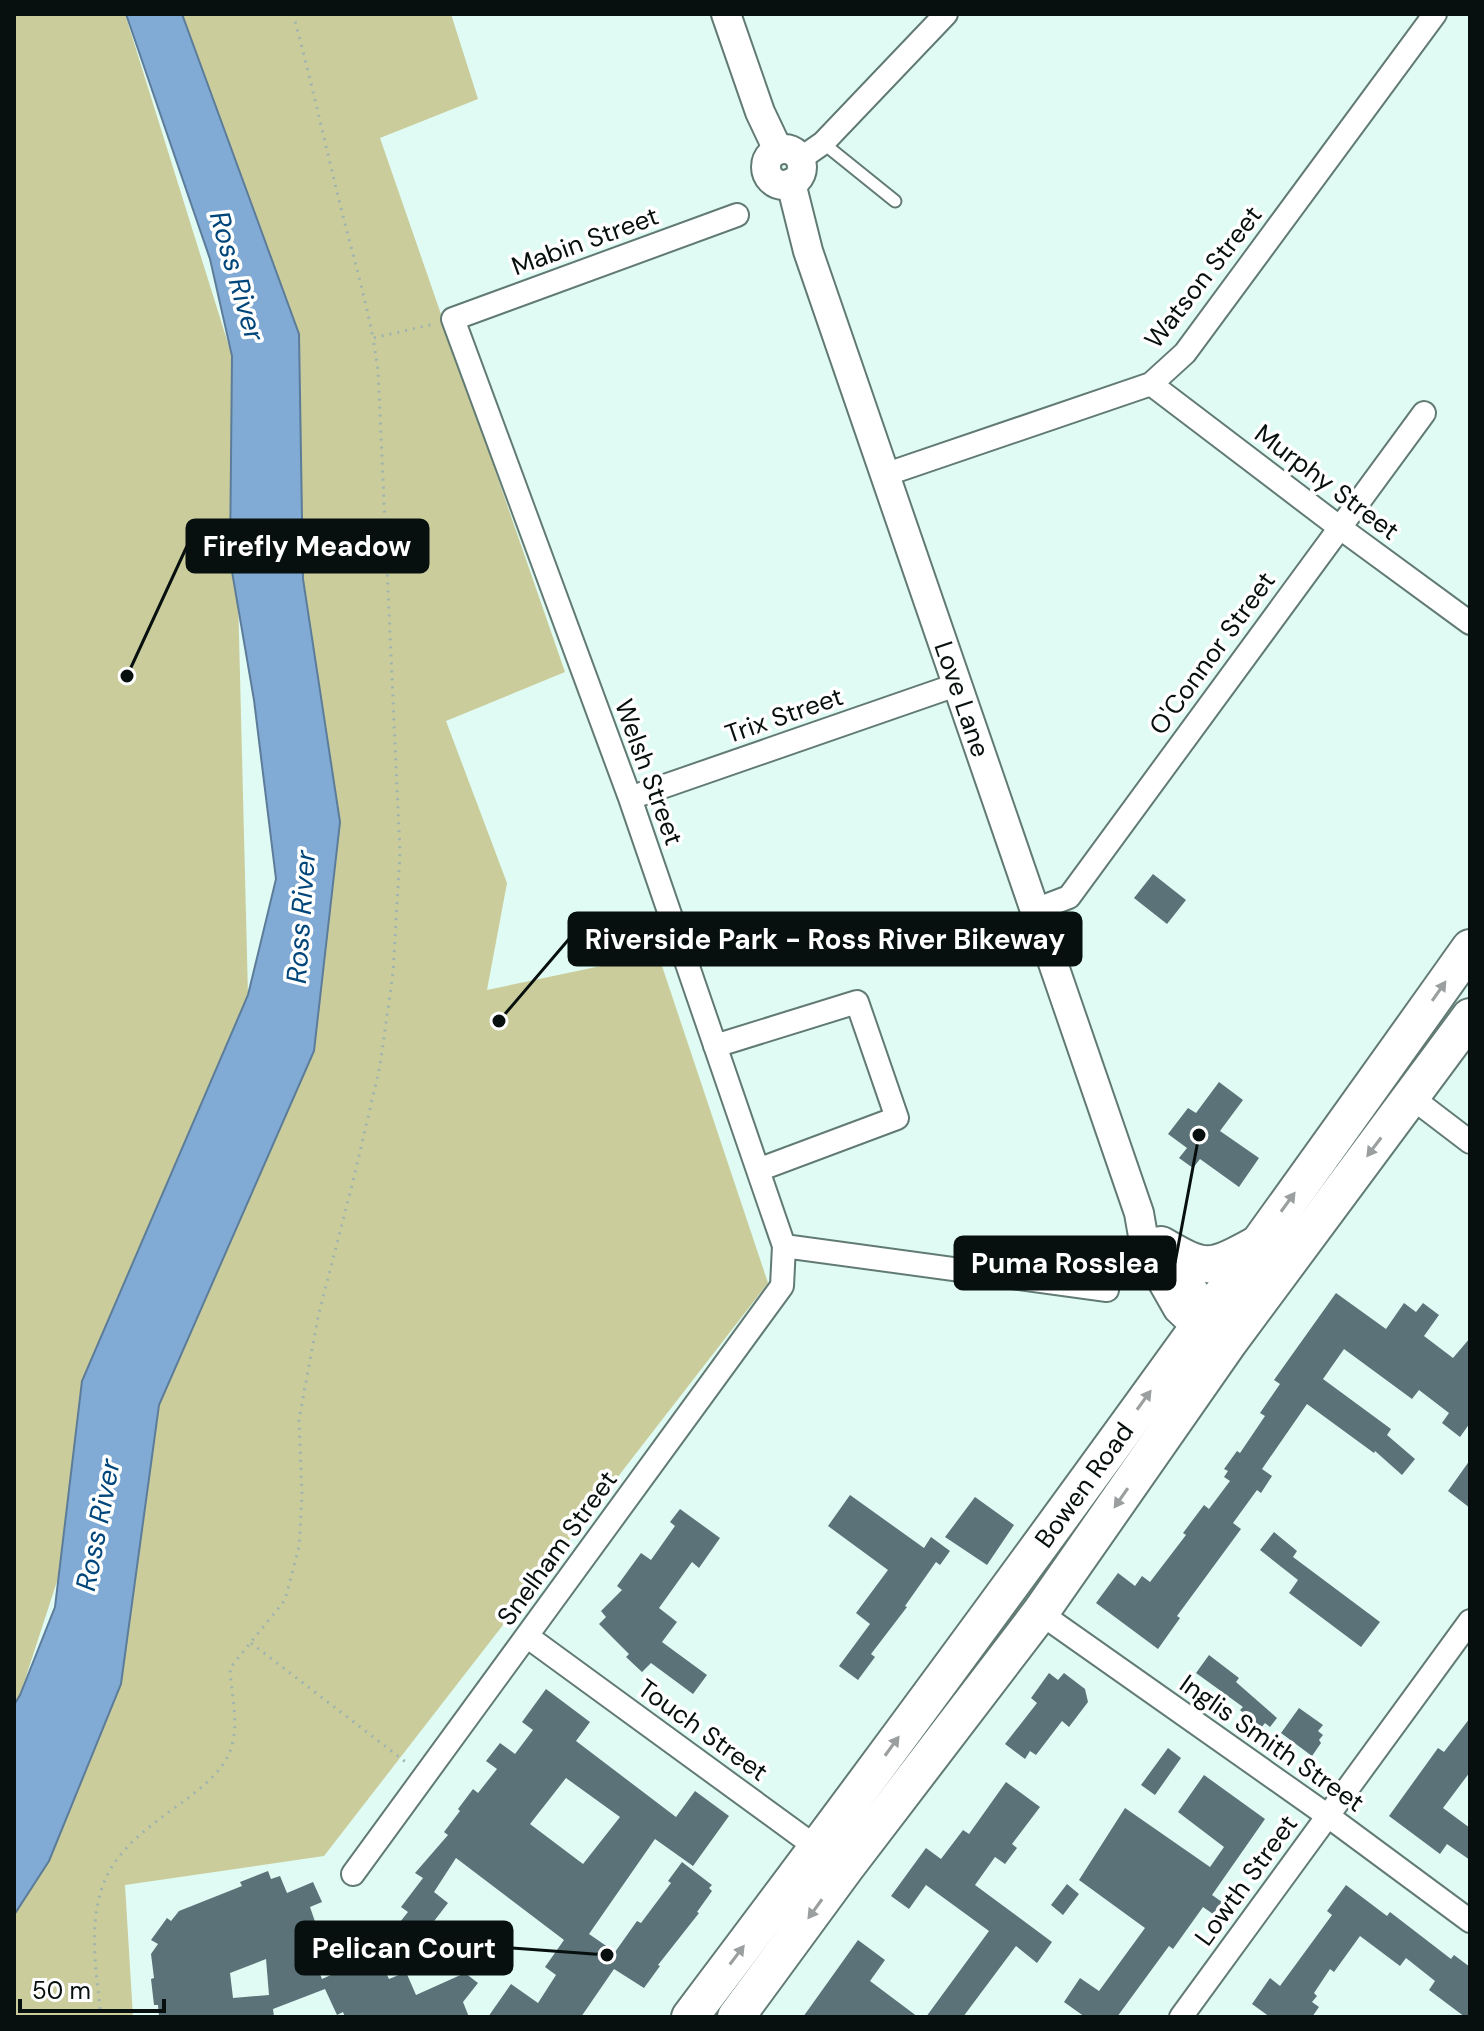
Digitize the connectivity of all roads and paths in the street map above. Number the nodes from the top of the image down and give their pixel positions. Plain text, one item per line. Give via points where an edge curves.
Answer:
1 (293, 14) edge
2 (726, 14) edge
3 (946, 14) edge
4 (1435, 14) edge
5 (798, 159) junction
6 (895, 201) dead end
7 (737, 215) dead end
8 (453, 319) junction
9 (373, 338) junction
10 (1151, 384) junction
11 (1424, 413) dead end
12 (884, 475) junction
13 (1339, 527) junction
14 (1470, 623) edge
15 (956, 685) junction
16 (630, 798) junction
17 (1035, 910) junction
18 (1470, 948) edge
19 (1470, 1017) edge
20 (715, 1046) junction
21 (1411, 1097) junction
22 (1470, 1142) edge
23 (758, 1170) junction
24 (1139, 1213) junction
25 (1161, 1245) junction
26 (1257, 1245) junction
27 (784, 1246) junction
28 (1107, 1290) dead end
29 (1212, 1326) junction
30 (1040, 1613) junction
31 (1470, 1621) edge
32 (528, 1637) junction
33 (251, 1643) junction
34 (424, 1777) junction
35 (1328, 1816) junction
36 (832, 1858) junction
37 (353, 1874) dead end
38 (1470, 1921) edge
39 (101, 2017) edge
40 (690, 2017) edge
41 (736, 2017) edge
42 (1181, 2017) edge

1 - 9 path
2 - 5 street, Love Lane via 760,112
3 - 5 street
4 - 10 street, Watson Street via 1185,353
5 - 6 lane
5 - 12 street, Love Lane via 808,251
7 - 8 street, Mabin Street
8 - 9 path
8 - 16 street, Welsh Street
9 - 33 path via 400,853 393,973 380,1066 318,1317 299,1420 299,1547 285,1600
10 - 12 street, Watson Street
10 - 13 street, Murphy Street
11 - 13 street, O'Connor Street
12 - 15 street, Love Lane
13 - 14 street, Murphy Street
13 - 17 street, O'Connor Street via 1069,897
15 - 16 street, Trix Street
15 - 17 street, Love Lane
16 - 20 street, Welsh Street
17 - 24 street, Love Lane
26 -> 18 main road, Bowen Road
19 - 21 main road, Bowen Road
20 - 23 street, Welsh Street
20 - 23 street via 857,1002 862,1016 897,1118
21 - 22 street
21 -> 29 main road, Bowen Road
23 - 27 street, Welsh Street
24 - 25 street, Love Lane
24 - 29 street, Love Lane via 1146,1253 1178,1309
25 - 26 main road via 1209,1266
25 - 29 street, Love Lane
26 - 29 main road, Bowen Road
27 - 28 street
27 - 32 street, Snelham Street via 782,1286
29 -> 30 main road, Bowen Road
36 -> 29 main road, Bowen Road
30 - 35 street, Inglis Smith Street
30 - 36 main road, Bowen Road
31 - 35 street, Lowth Street
32 - 34 street, Snelham Street
32 - 36 street, Touch Street
33 - 34 path
33 - 39 path via 230,1668 235,1716 225,1762 213,1779 140,1836 115,1862 99,1893 94,1952
34 - 37 street, Snelham Street
35 - 38 street, Inglis Smith Street
35 - 42 street, Lowth Street
40 -> 36 main road, Bowen Road
36 -> 41 main road, Bowen Road

